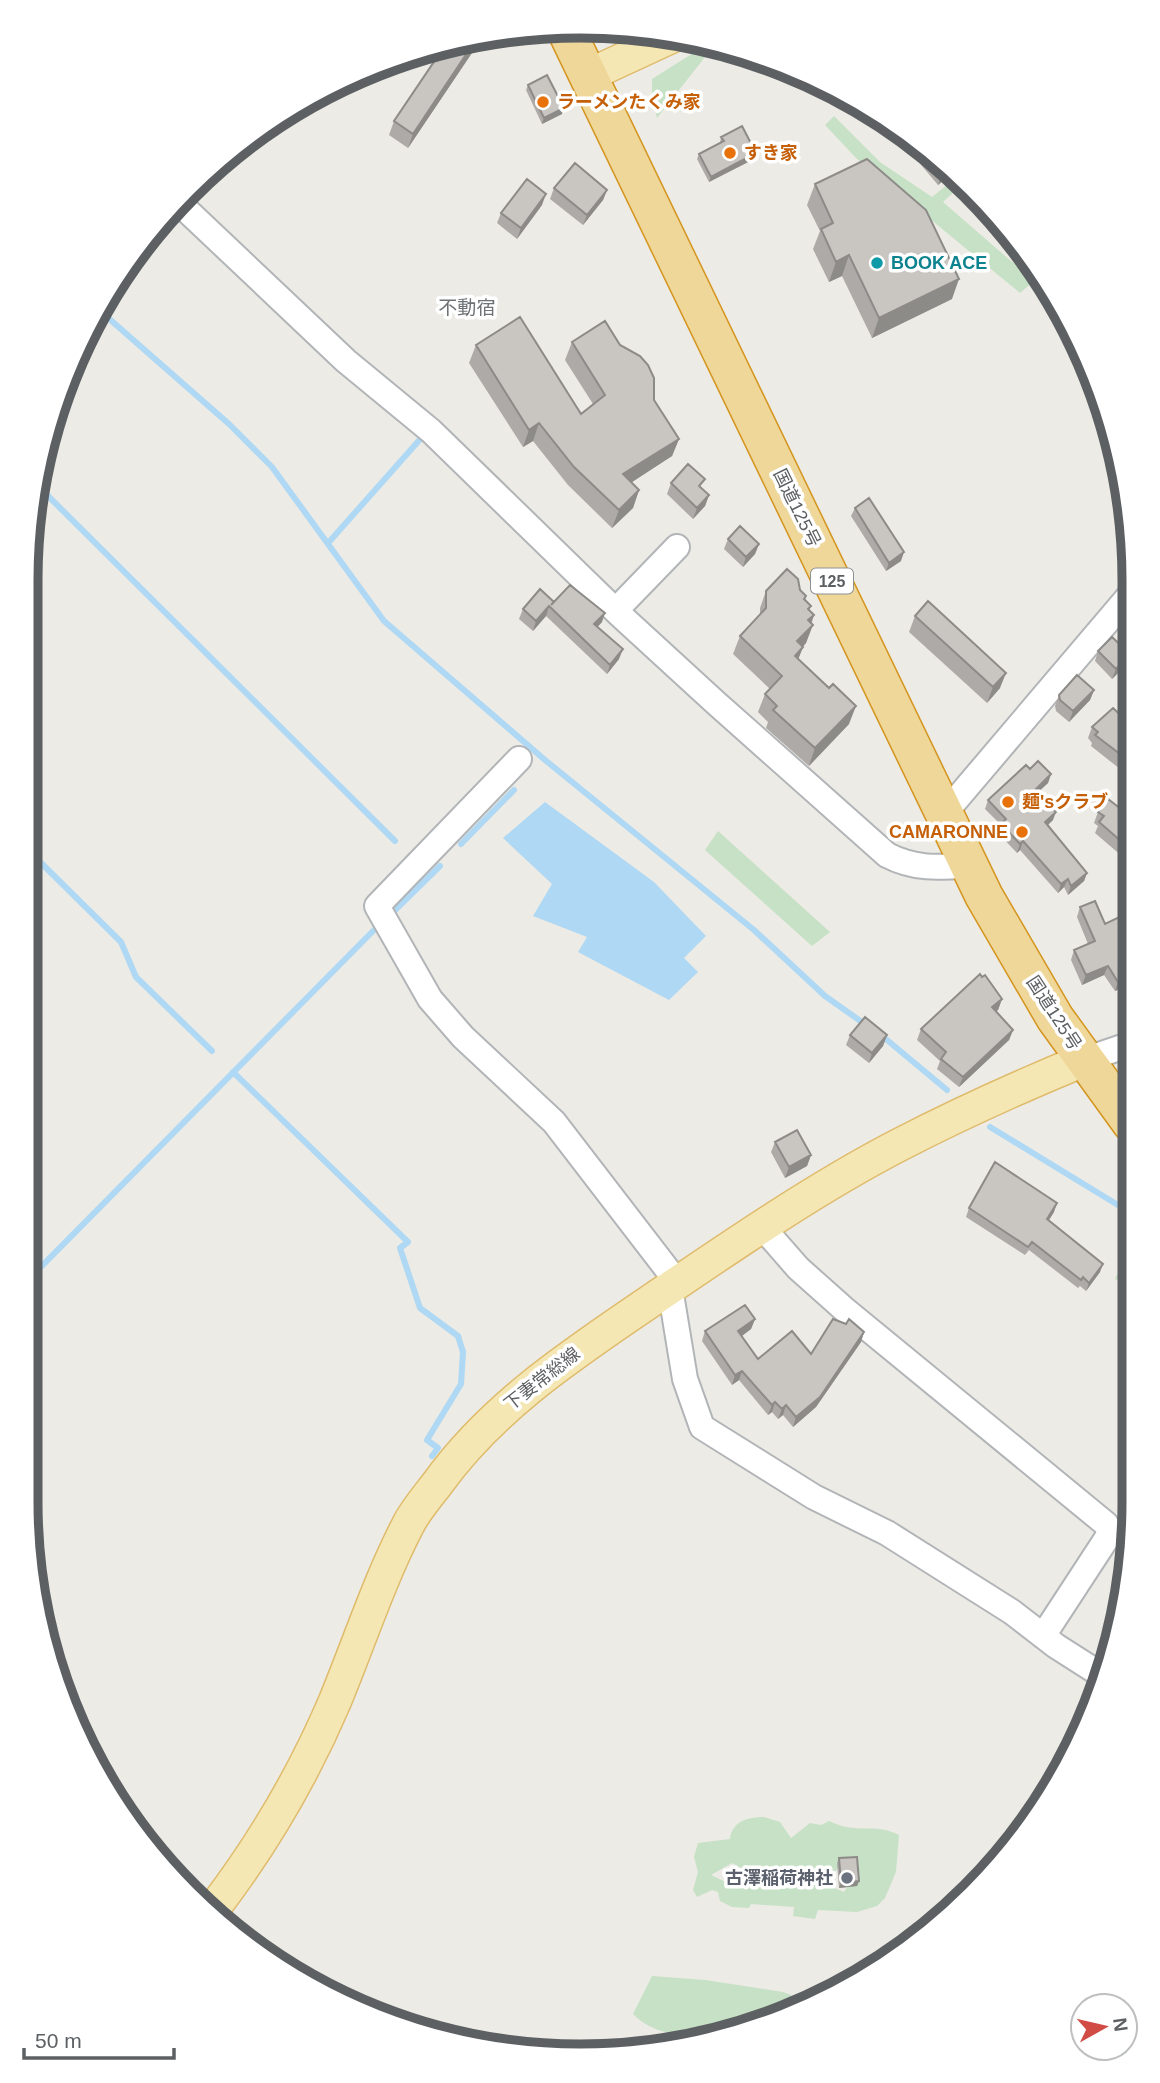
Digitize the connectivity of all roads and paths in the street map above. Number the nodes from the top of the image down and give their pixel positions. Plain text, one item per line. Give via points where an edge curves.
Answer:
1 (570, 39) edge
2 (656, 44) edge
3 (589, 75) junction
4 (186, 209) edge
5 (677, 547) dead end
6 (1122, 604) edge
7 (616, 610) junction
8 (519, 759) dead end
9 (944, 814) junction
10 (968, 865) junction
11 (1122, 1047) edge
12 (1084, 1060) junction
13 (1122, 1111) edge
14 (764, 1228) junction
15 (674, 1285) junction
16 (1043, 1636) junction
17 (1095, 1671) edge
18 (217, 1904) edge

1 - 3 highway, 国道125号 / 125
2 - 3 main road
3 - 9 highway, 国道125号 / 125
4 - 7 street via 340,355 431,430
5 - 7 street
6 - 9 street
7 - 10 street via 887,855 905,864 936,868
8 - 15 street via 377,906 430,999 463,1037 554,1122
9 - 10 highway, 国道125号 / 125
10 - 12 highway, 国道125号 / 125 via 1016,954
11 - 12 street
12 - 13 highway, 国道125号 / 125
12 - 14 main road, 下妻常総線 via 897,1146
14 - 15 main road, 下妻常総線
14 - 16 street via 798,1268 844,1309 1106,1524 1107,1538
15 - 16 street via 684,1379 702,1427 814,1497 887,1533
15 - 18 main road, 下妻常総線 via 510,1401 449,1467 408,1525 288,1799
16 - 17 street

